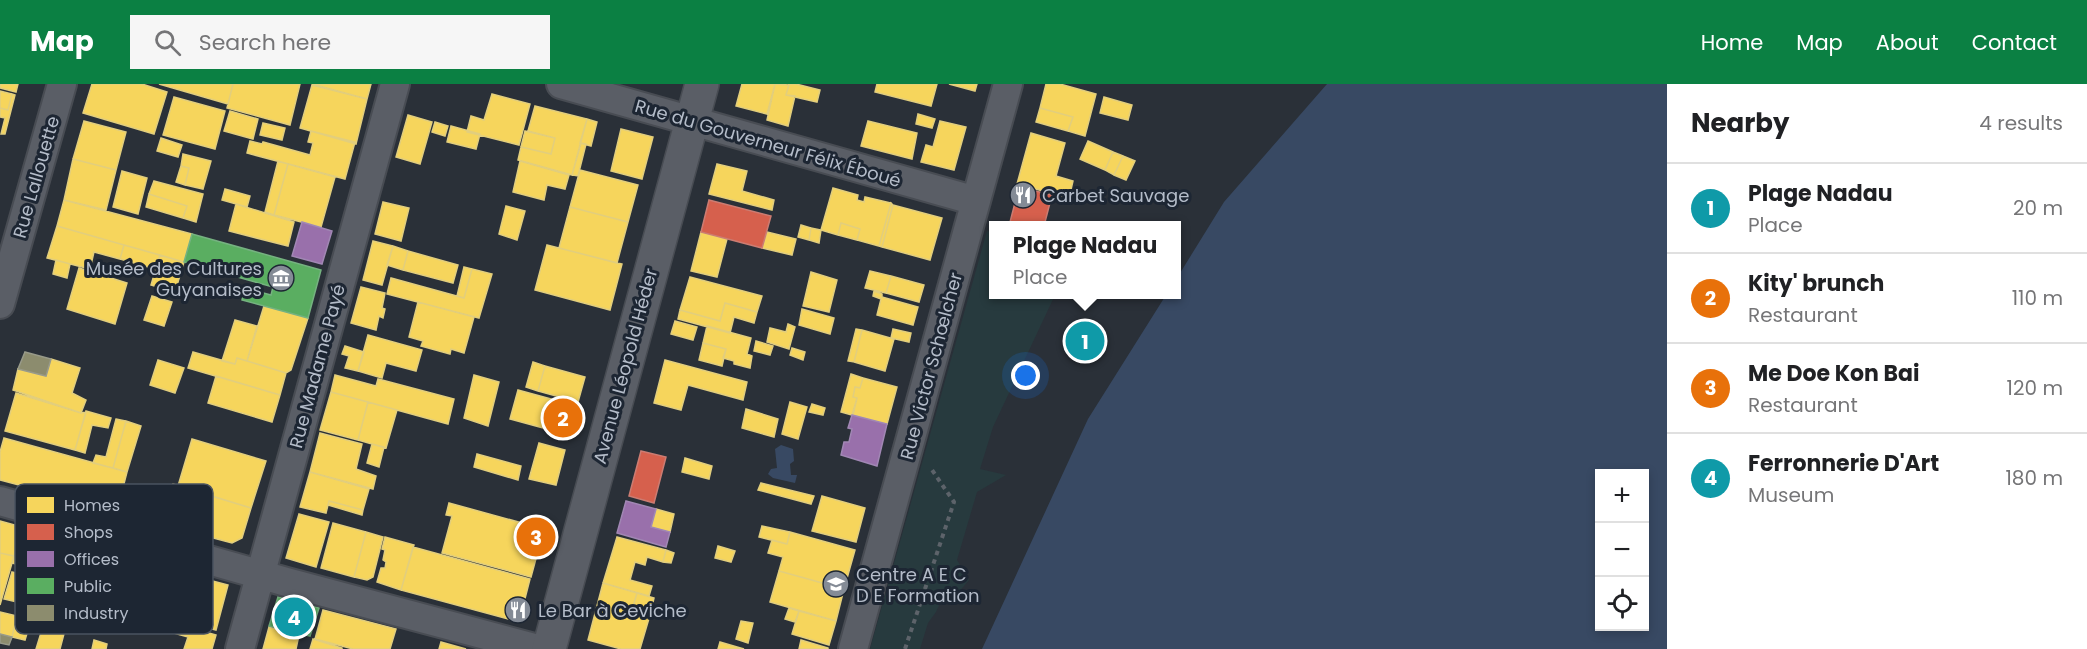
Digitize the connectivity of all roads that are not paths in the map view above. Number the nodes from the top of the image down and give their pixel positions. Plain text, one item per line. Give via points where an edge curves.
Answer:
1 (62, 84) edge
2 (395, 84) edge
3 (561, 84) edge
4 (702, 84) edge
5 (1008, 84) edge
6 (692, 121) junction
7 (976, 201) junction
8 (0, 304) edge
9 (0, 501) edge
10 (15, 505) edge
11 (213, 561) edge
12 (260, 574) junction
13 (240, 649) edge
14 (538, 649) edge
15 (549, 649) edge
16 (853, 649) edge

1 - 8 street, Rue Lallouette
2 - 12 street, Rue Madame Payé
3 - 6 street, Rue du Gouverneur Félix Éboué
4 - 6 street, Avenue Léopold Héder
5 - 7 street, Rue Victor Schœlcher
6 - 7 street, Rue du Gouverneur Félix Éboué
6 - 15 street, Avenue Léopold Héder
7 - 16 street, Rue Victor Schœlcher
9 - 10 street
11 - 12 street
12 - 13 street, Rue Madame Payé
12 - 14 street

